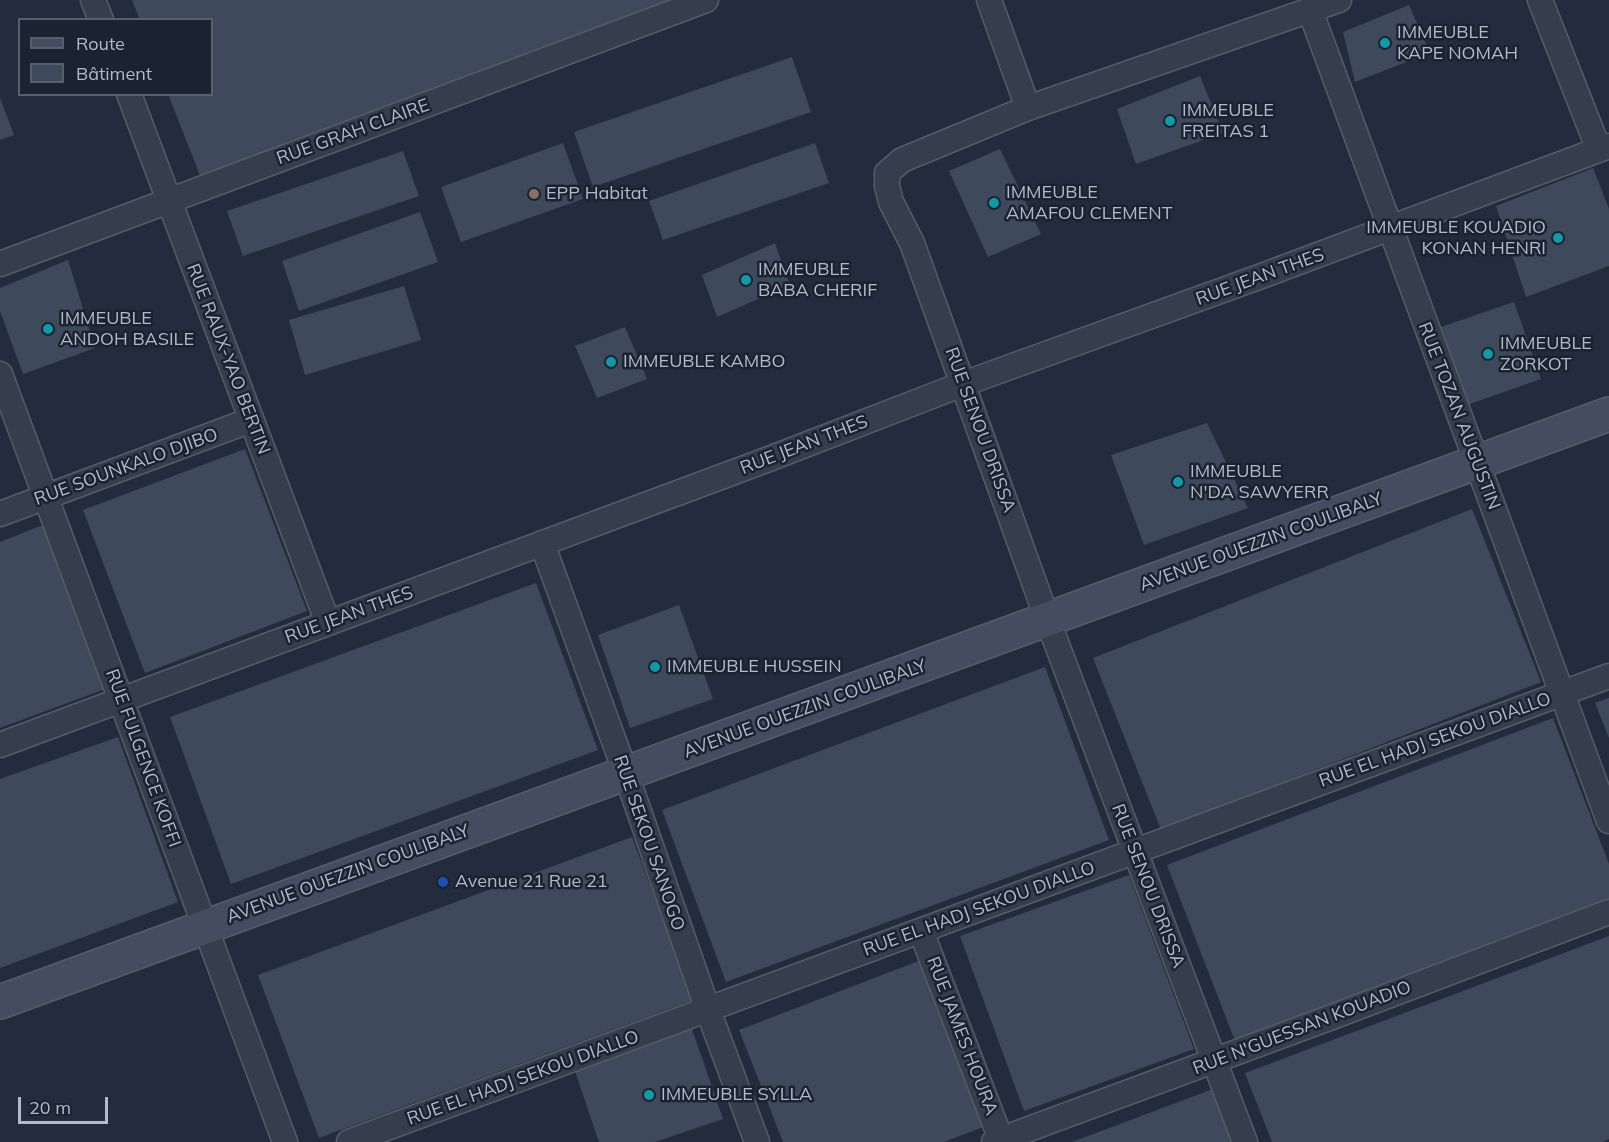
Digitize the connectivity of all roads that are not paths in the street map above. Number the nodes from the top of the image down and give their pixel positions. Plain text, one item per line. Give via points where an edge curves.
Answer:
1 (93, 0) edge
2 (706, 0) edge
3 (989, 0) edge
4 (1340, 0) edge
5 (1540, 0) edge
6 (1310, 10) junction
7 (100, 18) edge
8 (130, 96) edge
9 (1028, 108) junction
10 (1604, 148) edge
11 (169, 200) junction
12 (1389, 229) junction
13 (0, 264) edge
14 (0, 374) edge
15 (963, 384) junction
16 (1609, 414) edge
17 (251, 420) junction
18 (1477, 463) junction
19 (46, 496) junction
20 (0, 514) edge
21 (542, 543) junction
22 (1048, 621) junction
23 (328, 623) junction
24 (1609, 676) edge
25 (1562, 693) junction
26 (122, 699) junction
27 (0, 745) edge
28 (626, 774) junction
29 (1609, 821) edge
30 (1136, 851) junction
31 (1609, 912) edge
32 (205, 927) junction
33 (921, 931) junction
34 (0, 1002) edge
35 (708, 1010) junction
36 (1214, 1060) junction
37 (999, 1141) edge
38 (285, 1142) edge
39 (349, 1142) edge
40 (757, 1142) edge
41 (1245, 1142) edge

1 - 7 street
2 - 11 street, RUE GRAH CLAIRE
3 - 9 street
4 - 6 street, RUE SENOU DRISSA
5 - 10 street
6 - 9 street, RUE SENOU DRISSA
6 - 12 street, RUE TOZAN AUGUSTIN
8 - 11 street, RUE RAUX-YAO BERTIN
9 - 15 street, RUE SENOU DRISSA via 902,160 887,173 891,202 912,243
10 - 12 street, RUE JEAN THES
11 - 13 street, RUE GRAH CLAIRE
11 - 17 street, RUE RAUX-YAO BERTIN
12 - 15 street, RUE JEAN THES
12 - 18 street, RUE TOZAN AUGUSTIN
14 - 19 street, RUE FULGENCE KOFFI
15 - 21 street, RUE JEAN THES
15 - 22 street, RUE SENOU DRISSA
16 - 18 street, AVENUE OUEZZIN COULIBALY
17 - 19 street, RUE SOUNKALO DJIBO
17 - 23 street, RUE RAUX-YAO BERTIN
18 - 22 street, AVENUE OUEZZIN COULIBALY
18 - 25 street, RUE TOZAN AUGUSTIN
19 - 20 street, RUE SOUNKALO DJIBO
19 - 26 street, RUE FULGENCE KOFFI
21 - 23 street, RUE JEAN THES
21 - 28 street, RUE SEKOU SANOGO
22 - 28 street, AVENUE OUEZZIN COULIBALY
22 - 30 street, RUE SENOU DRISSA
23 - 26 street, RUE JEAN THES
24 - 25 street, RUE EL HADJ SEKOU DIALLO
25 - 29 street, RUE TOZAN AUGUSTIN
25 - 30 street, RUE EL HADJ SEKOU DIALLO
26 - 27 street, RUE JEAN THES
26 - 32 street, RUE FULGENCE KOFFI
28 - 32 street, AVENUE OUEZZIN COULIBALY
28 - 35 street, RUE SEKOU SANOGO
30 - 33 street, RUE EL HADJ SEKOU DIALLO
30 - 36 street, RUE SENOU DRISSA
31 - 36 street, RUE N'GUESSAN KOUADIO
32 - 34 street, AVENUE OUEZZIN COULIBALY
32 - 38 street, RUE FULGENCE KOFFI
33 - 35 street, RUE EL HADJ SEKOU DIALLO
33 - 37 street, RUE JAMES HOURA
35 - 39 street, RUE EL HADJ SEKOU DIALLO
35 - 40 street, RUE SEKOU SANOGO
36 - 37 street, RUE N'GUESSAN KOUADIO
36 - 41 street, RUE SENOU DRISSA

